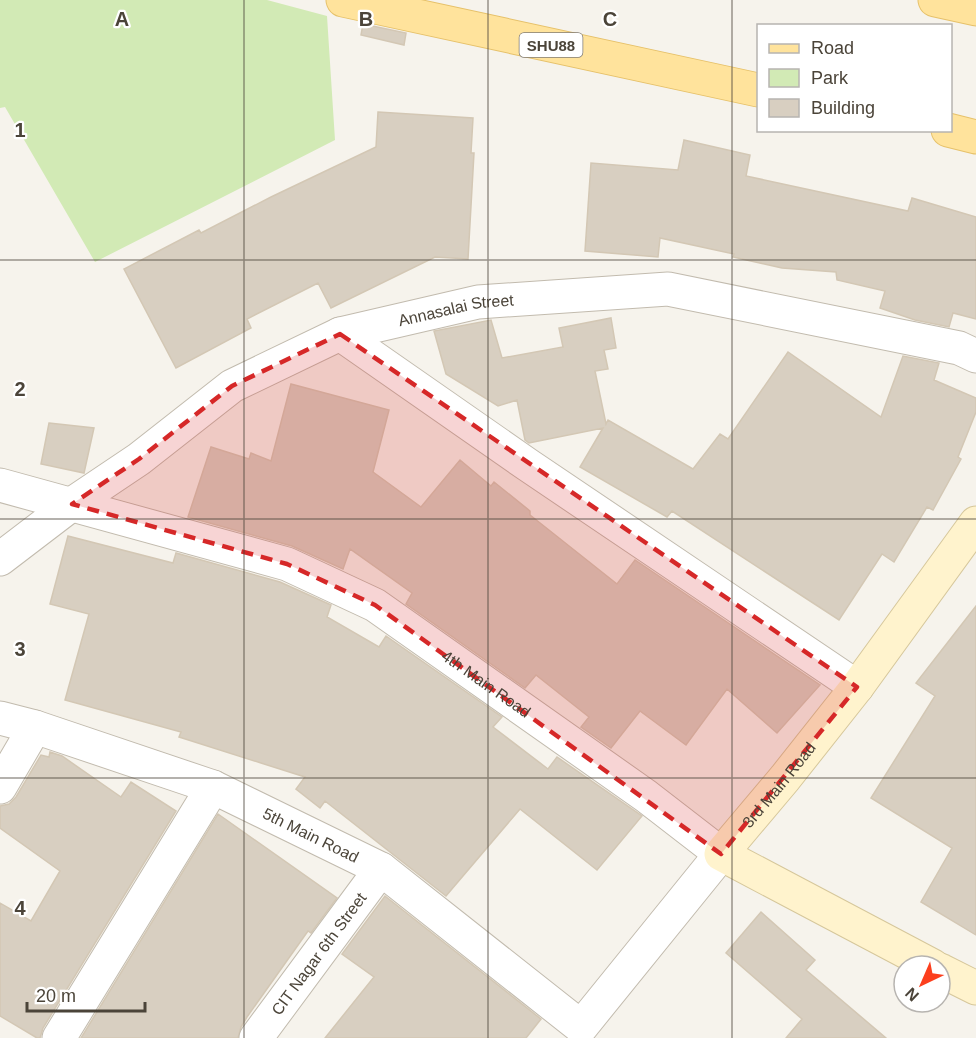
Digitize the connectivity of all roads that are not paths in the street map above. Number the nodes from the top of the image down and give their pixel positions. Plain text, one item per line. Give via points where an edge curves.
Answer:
1 (344, 0) edge
2 (935, 0) edge
3 (976, 9) edge
4 (757, 90) edge
5 (952, 131) edge
6 (976, 136) edge
7 (340, 334) junction
8 (976, 356) edge
9 (0, 485) edge
10 (72, 504) junction
11 (976, 523) edge
12 (0, 559) edge
13 (857, 687) junction
14 (0, 718) edge
15 (35, 727) junction
16 (213, 787) junction
17 (0, 788) edge
18 (721, 854) junction
19 (381, 869) junction
20 (910, 954) edge
21 (952, 976) edge
22 (976, 988) edge
23 (576, 1032) edge
24 (59, 1038) edge
25 (256, 1038) edge

1 - 4 main road, SHU88
2 - 3 main road
5 - 6 main road
7 - 8 street, Annasalai Street via 478,302 668,289 959,348
7 - 10 street, Annasalai Street via 232,386 139,459
7 - 13 street
9 - 10 street, 4th Main Road
10 - 12 street, Annasalai Street
10 - 18 street, 4th Main Road via 287,564 375,605 646,796
11 - 13 main road, 3rd Main Road
13 - 18 main road, 3rd Main Road
14 - 15 street, 5th Main Road
15 - 16 street, 5th Main Road
15 - 17 street
16 - 19 street, 5th Main Road
16 - 24 street
18 - 20 main road, 4th Main Road
18 - 23 street, 3rd Main Road
19 - 23 street, 5th Main Road
19 - 25 street, CIT Nagar 6th Street
21 - 22 main road

